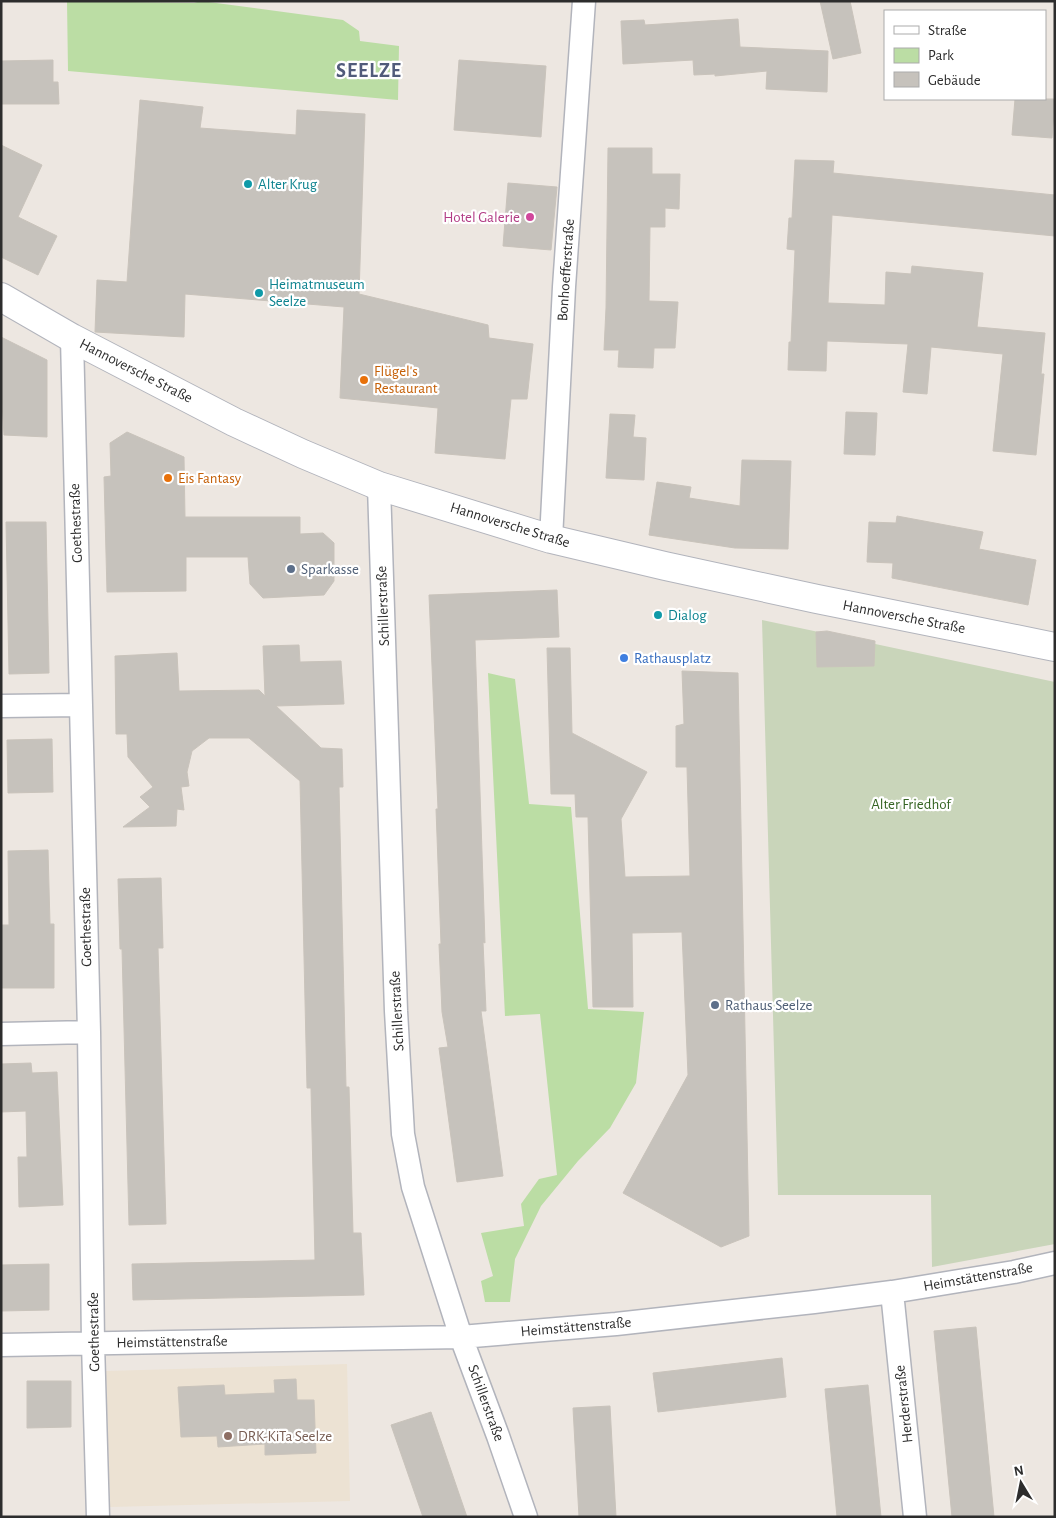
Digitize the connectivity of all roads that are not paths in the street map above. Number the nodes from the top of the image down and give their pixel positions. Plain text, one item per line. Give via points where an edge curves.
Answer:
1 (584, 1) edge
2 (1, 297) edge
3 (72, 338) junction
4 (379, 486) junction
5 (551, 539) junction
6 (1055, 646) edge
7 (81, 705) junction
8 (1, 706) edge
9 (89, 1032) junction
10 (1, 1034) edge
11 (1055, 1263) edge
12 (892, 1292) junction
13 (461, 1337) junction
14 (94, 1343) junction
15 (1, 1345) edge
16 (98, 1517) edge
17 (526, 1517) edge
18 (915, 1517) edge

1 - 5 street, Bonhoefferstraße
2 - 3 street, Hannoversche Straße
3 - 4 street, Hannoversche Straße via 234,422
3 - 7 street, Goethestraße
4 - 5 street, Hannoversche Straße
4 - 13 street, Schillerstraße via 403,1134 414,1187
5 - 6 street, Hannoversche Straße via 817,599
7 - 8 street
7 - 9 street, Goethestraße
9 - 10 street
9 - 14 street, Goethestraße
11 - 12 street, Heimstättenstraße
12 - 13 street, Heimstättenstraße via 626,1323
12 - 18 street, Herderstraße
13 - 14 street, Heimstättenstraße
13 - 17 street, Schillerstraße
14 - 15 street, Heimstättenstraße
14 - 16 street, Goethestraße

